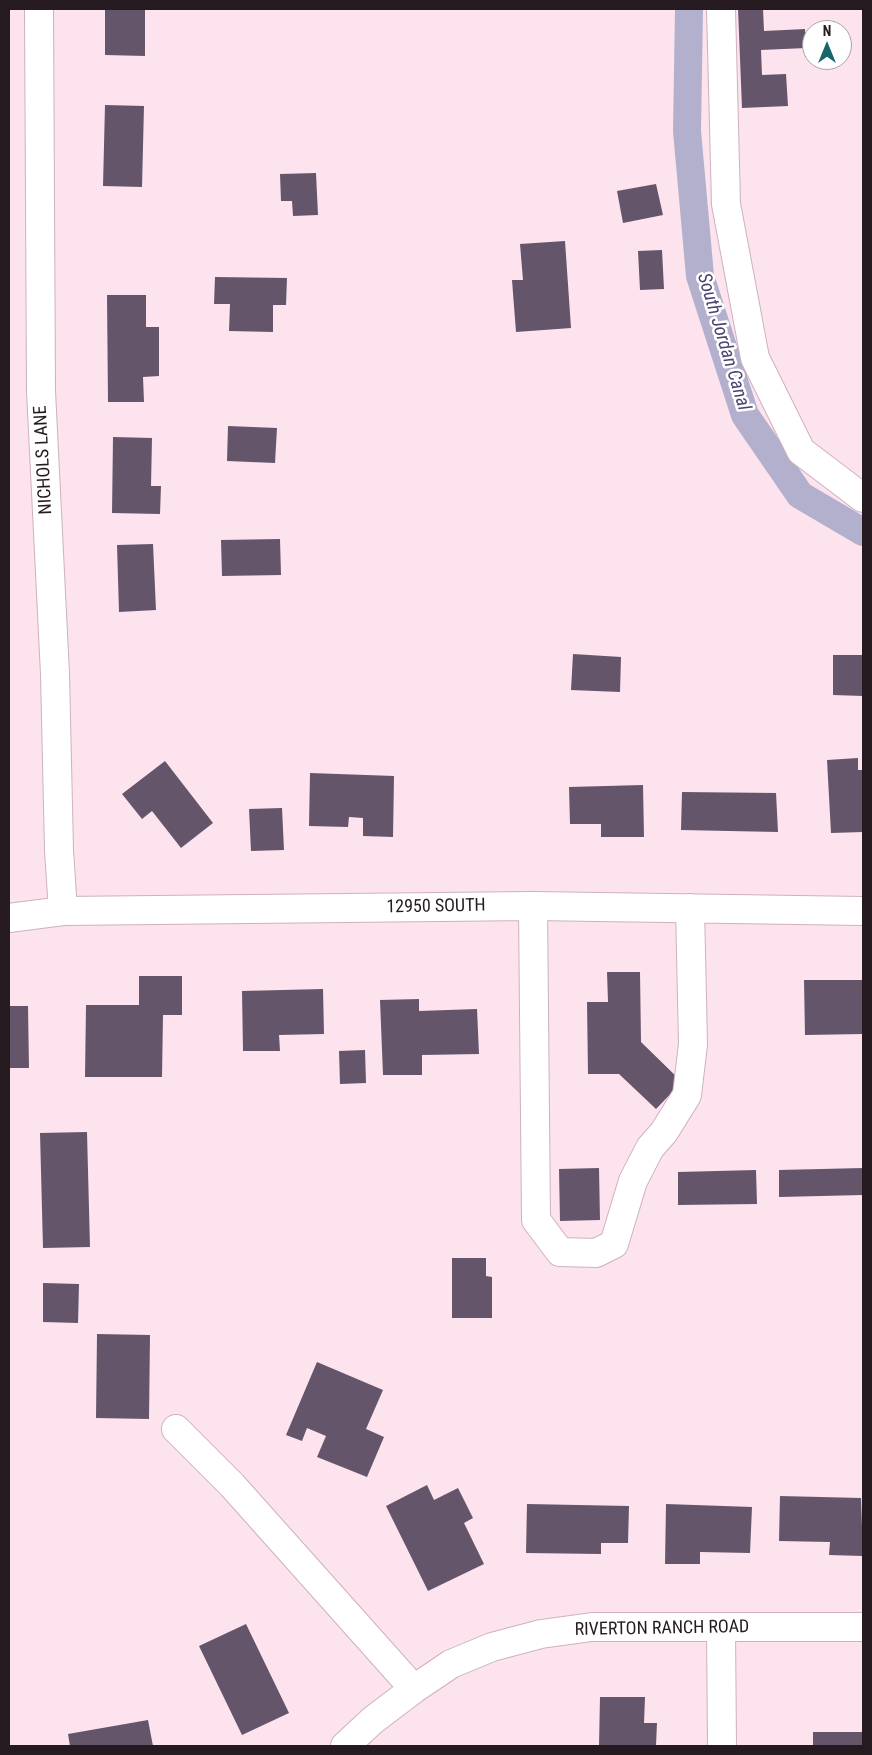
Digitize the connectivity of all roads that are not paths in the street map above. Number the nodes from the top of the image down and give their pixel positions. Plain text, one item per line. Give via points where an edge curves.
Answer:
1 (39, 9) edge
2 (721, 9) edge
3 (863, 498) edge
4 (533, 906) junction
5 (690, 908) junction
6 (63, 911) junction
7 (863, 911) edge
8 (9, 918) edge
9 (176, 1429) dead end
10 (722, 1627) junction
11 (863, 1627) edge
12 (414, 1689) junction
13 (345, 1746) edge
14 (722, 1746) edge

1 - 6 street, NICHOLS LANE via 41,391
2 - 3 street via 726,204 755,358 801,451
4 - 5 street, 12950 SOUTH
4 - 5 street via 536,1220 560,1252 596,1253 614,1244 633,1181 650,1148 687,1095 693,1044
4 - 6 street, 12950 SOUTH
5 - 7 street, 12950 SOUTH
6 - 8 street, 12950 SOUTH
9 - 12 street via 232,1485
10 - 11 street, RIVERTON RANCH ROAD
10 - 12 street, RIVERTON RANCH ROAD via 592,1627 541,1634 484,1650 451,1664
10 - 14 street
12 - 13 street, RIVERTON RANCH ROAD

